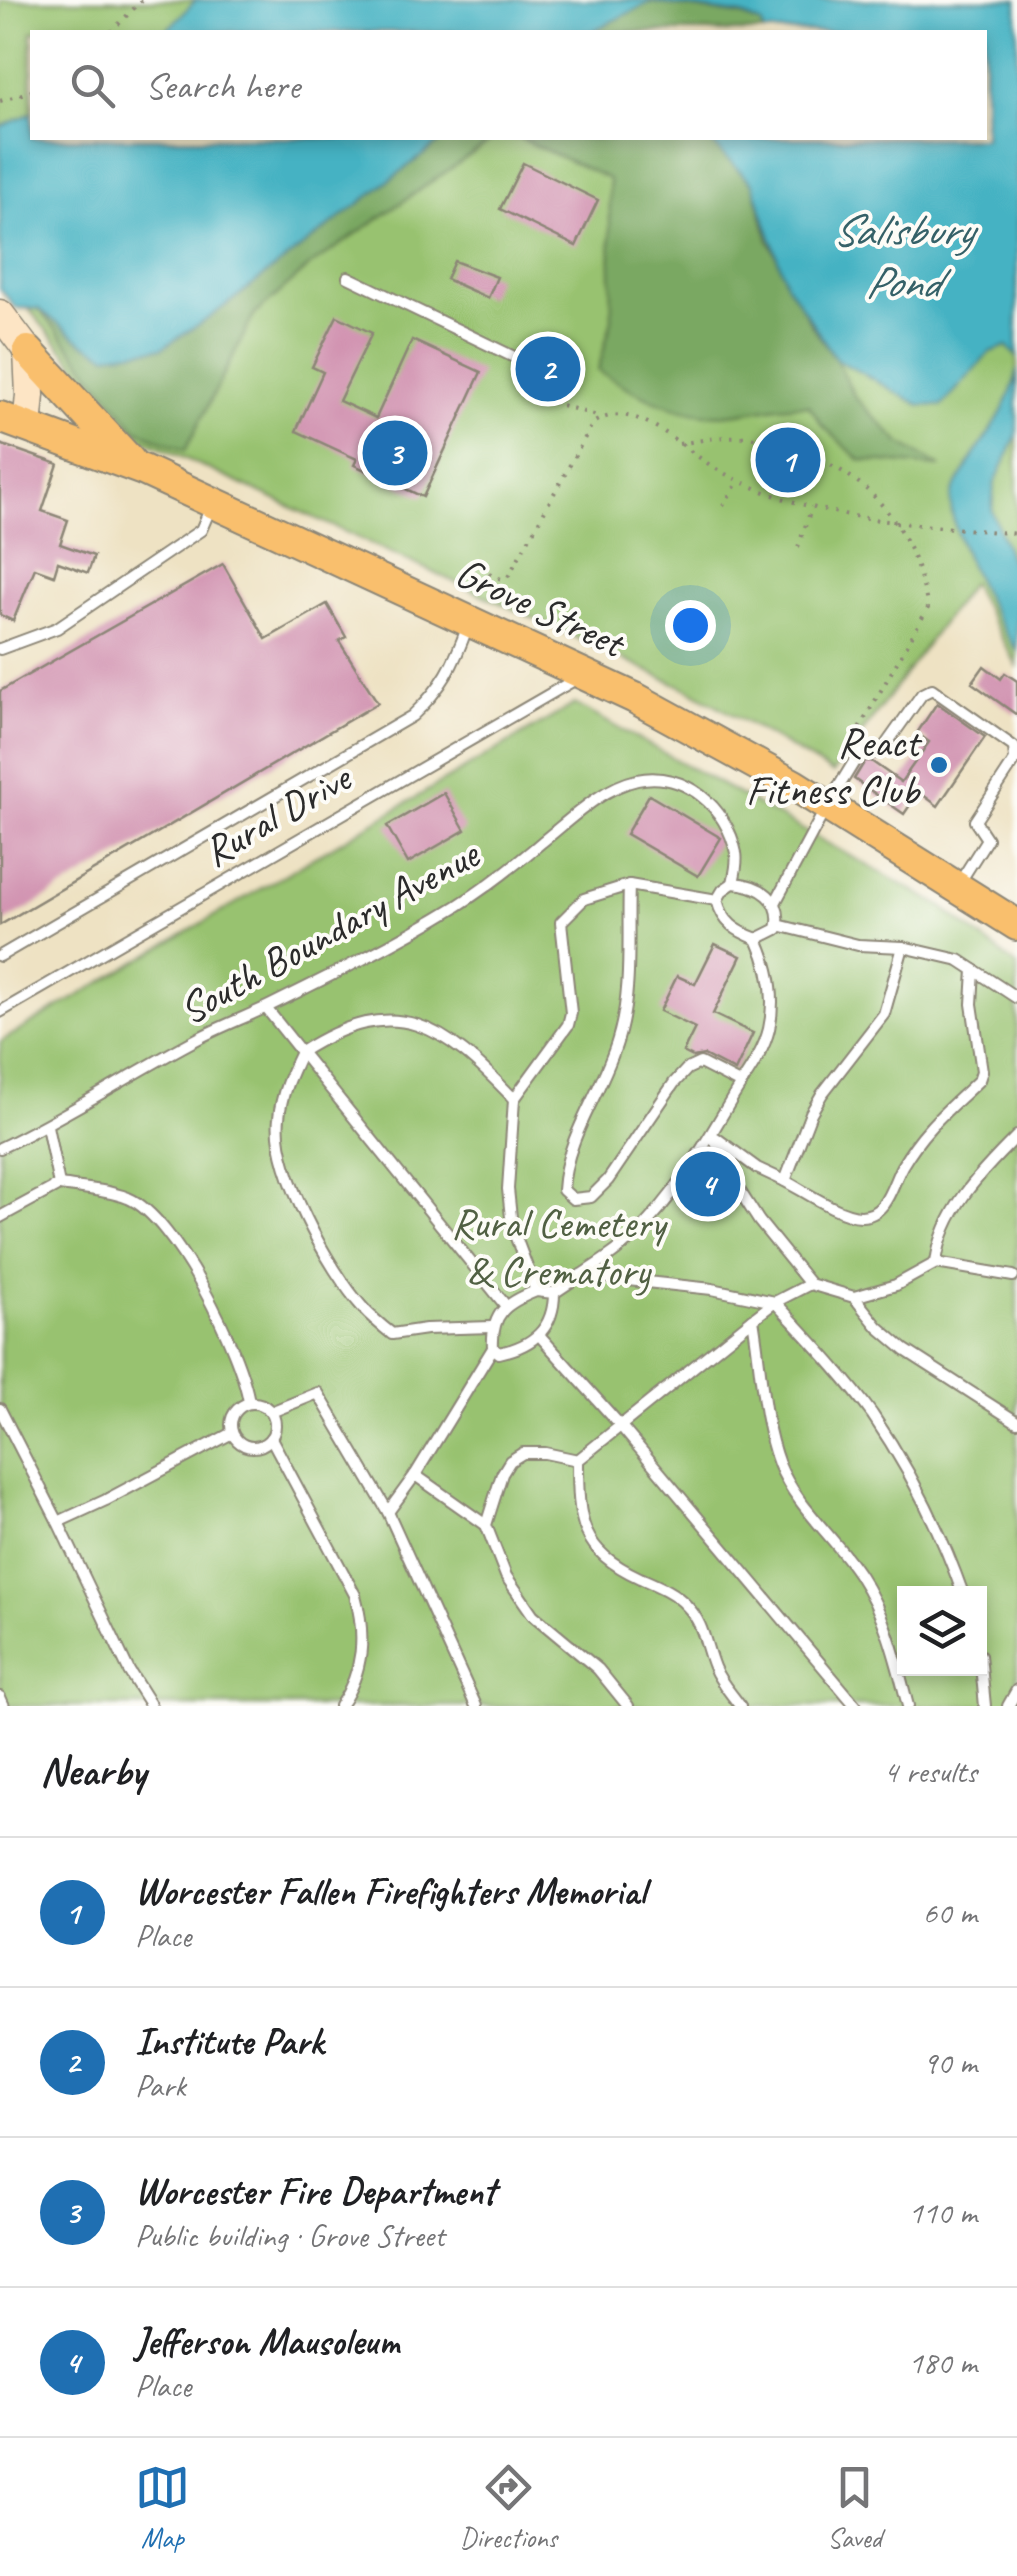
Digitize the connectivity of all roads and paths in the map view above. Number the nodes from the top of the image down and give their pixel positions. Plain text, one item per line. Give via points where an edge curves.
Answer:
1 (142, 0) edge
2 (112, 30) edge
3 (30, 92) edge
4 (0, 101) edge
5 (348, 276) dead end
6 (0, 314) edge
7 (28, 351) junction
8 (542, 370) dead end
9 (552, 402) dead end
10 (602, 417) junction
11 (13, 422) edge
12 (678, 444) junction
13 (135, 467) junction
14 (739, 480) junction
15 (214, 502) junction
16 (723, 506) dead end
17 (812, 508) junction
18 (895, 523) junction
19 (1017, 534) edge
20 (798, 547) dead end
21 (489, 572) dead end
22 (470, 619) junction
23 (0, 649) edge
24 (586, 673) junction
25 (848, 750) dead end
26 (827, 806) junction
27 (734, 883) junction
28 (629, 885) junction
29 (957, 887) junction
30 (717, 900) junction
31 (776, 904) junction
32 (778, 925) junction
33 (1017, 925) edge
34 (757, 939) junction
35 (903, 947) junction
36 (0, 956) edge
37 (974, 970) junction
38 (1014, 999) edge
39 (266, 1008) junction
40 (0, 1012) edge
41 (301, 1052) junction
42 (742, 1084) junction
43 (514, 1099) junction
44 (46, 1126) junction
45 (712, 1134) junction
46 (1017, 1136) edge
47 (0, 1148) edge
48 (784, 1181) junction
49 (58, 1185) junction
50 (0, 1217) edge
51 (936, 1263) junction
52 (580, 1274) junction
53 (1016, 1277) edge
54 (810, 1284) junction
55 (536, 1290) junction
56 (554, 1294) junction
57 (854, 1297) junction
58 (776, 1302) junction
59 (506, 1306) junction
60 (753, 1319) junction
61 (492, 1327) junction
62 (540, 1336) junction
63 (493, 1348) junction
64 (249, 1402) junction
65 (0, 1409) edge
66 (271, 1412) junction
67 (1017, 1422) edge
68 (620, 1425) junction
69 (232, 1433) junction
70 (272, 1438) junction
71 (578, 1460) junction
72 (415, 1475) junction
73 (388, 1512) junction
74 (58, 1522) junction
75 (486, 1525) junction
76 (961, 1586) edge
77 (982, 1676) edge
78 (1017, 1690) edge
79 (0, 1697) edge
80 (4, 1706) edge
81 (151, 1706) edge
82 (340, 1706) edge
83 (476, 1706) edge
84 (628, 1706) edge
85 (740, 1706) edge
86 (856, 1706) edge
87 (908, 1706) edge
88 (985, 1706) edge
89 (1008, 1706) edge

1 - 2 path
3 - 4 path
5 - 8 lane
6 - 7 main road
7 - 11 main road via 30,396
7 - 13 main road
9 - 10 path
10 - 12 path via 638,418
10 - 21 path via 593,422 508,577
11 - 13 main road, Grove Street
12 - 14 path
12 - 18 path via 756,438 821,458 858,481
13 - 15 main road, Grove Street
14 - 16 path
14 - 17 path
15 - 22 main road, Grove Street
15 - 23 lane via 201,530 57,628
17 - 18 path
17 - 20 path
18 - 19 path
18 - 25 path via 928,608
22 - 24 main road, Grove Street
22 - 36 lane via 439,691 412,716
24 - 26 main road, Grove Street
24 - 40 lane, Rural Drive
26 - 29 main road, Grove Street
26 - 29 lane via 860,752 880,752 932,689 1014,747 1015,760 975,820 987,839
26 - 31 lane
27 - 30 lane
27 - 31 lane via 750,884
27 - 39 lane, South Boundary Avenue via 737,857 716,809 677,782 636,780 595,800 456,906
28 - 30 lane
28 - 42 lane via 629,993 618,1040 565,1163 563,1190 573,1198 591,1197 687,1069 700,1063
28 - 43 lane via 584,899 561,922 568,1025
29 - 33 main road, Grove Street
30 - 34 lane via 728,924
31 - 32 lane
32 - 34 lane
32 - 35 lane via 858,945
34 - 42 lane via 767,960 769,1030
35 - 37 lane
35 - 48 lane via 884,1014 817,1104
37 - 38 lane
37 - 48 lane via 979,1080 928,1125 884,1206 874,1214 849,1214
39 - 41 lane
39 - 44 lane, South Boundary Avenue via 201,1037
41 - 43 lane via 367,1021 420,1025 450,1040
41 - 59 lane
41 - 61 lane via 278,1122 284,1158 302,1209 340,1278 392,1334
42 - 45 lane
43 - 55 lane via 512,1227
44 - 47 lane, South Boundary Avenue
44 - 49 lane
45 - 48 lane
45 - 52 lane via 636,1234
45 - 54 lane via 759,1222
46 - 51 lane via 978,1174 942,1233
49 - 50 lane
49 - 64 lane via 130,1199 156,1217 210,1306 246,1379
51 - 53 lane
51 - 57 lane via 896,1285
52 - 56 lane
52 - 58 lane
54 - 57 lane
54 - 58 lane
55 - 56 lane
55 - 59 lane
56 - 62 lane via 551,1323
57 - 67 lane via 905,1350
58 - 60 lane
58 - 76 lane via 872,1414 928,1511
59 - 61 lane
60 - 68 lane
60 - 87 lane via 779,1462 801,1503 873,1598
61 - 63 lane
62 - 63 lane via 500,1354
62 - 68 lane
63 - 72 lane
64 - 66 lane
64 - 69 lane via 237,1408
65 - 74 lane
66 - 70 lane
66 - 73 lane via 318,1392
68 - 71 lane
68 - 86 lane
69 - 70 lane via 246,1446
69 - 74 lane
70 - 82 lane via 361,1616 363,1652
71 - 75 lane via 523,1453 510,1461
71 - 85 lane via 591,1544 601,1557 683,1601
72 - 73 lane
72 - 75 lane
73 - 83 lane
74 - 81 lane
75 - 84 lane via 506,1576 533,1615 598,1669
77 - 88 lane
78 - 89 lane
79 - 80 lane

